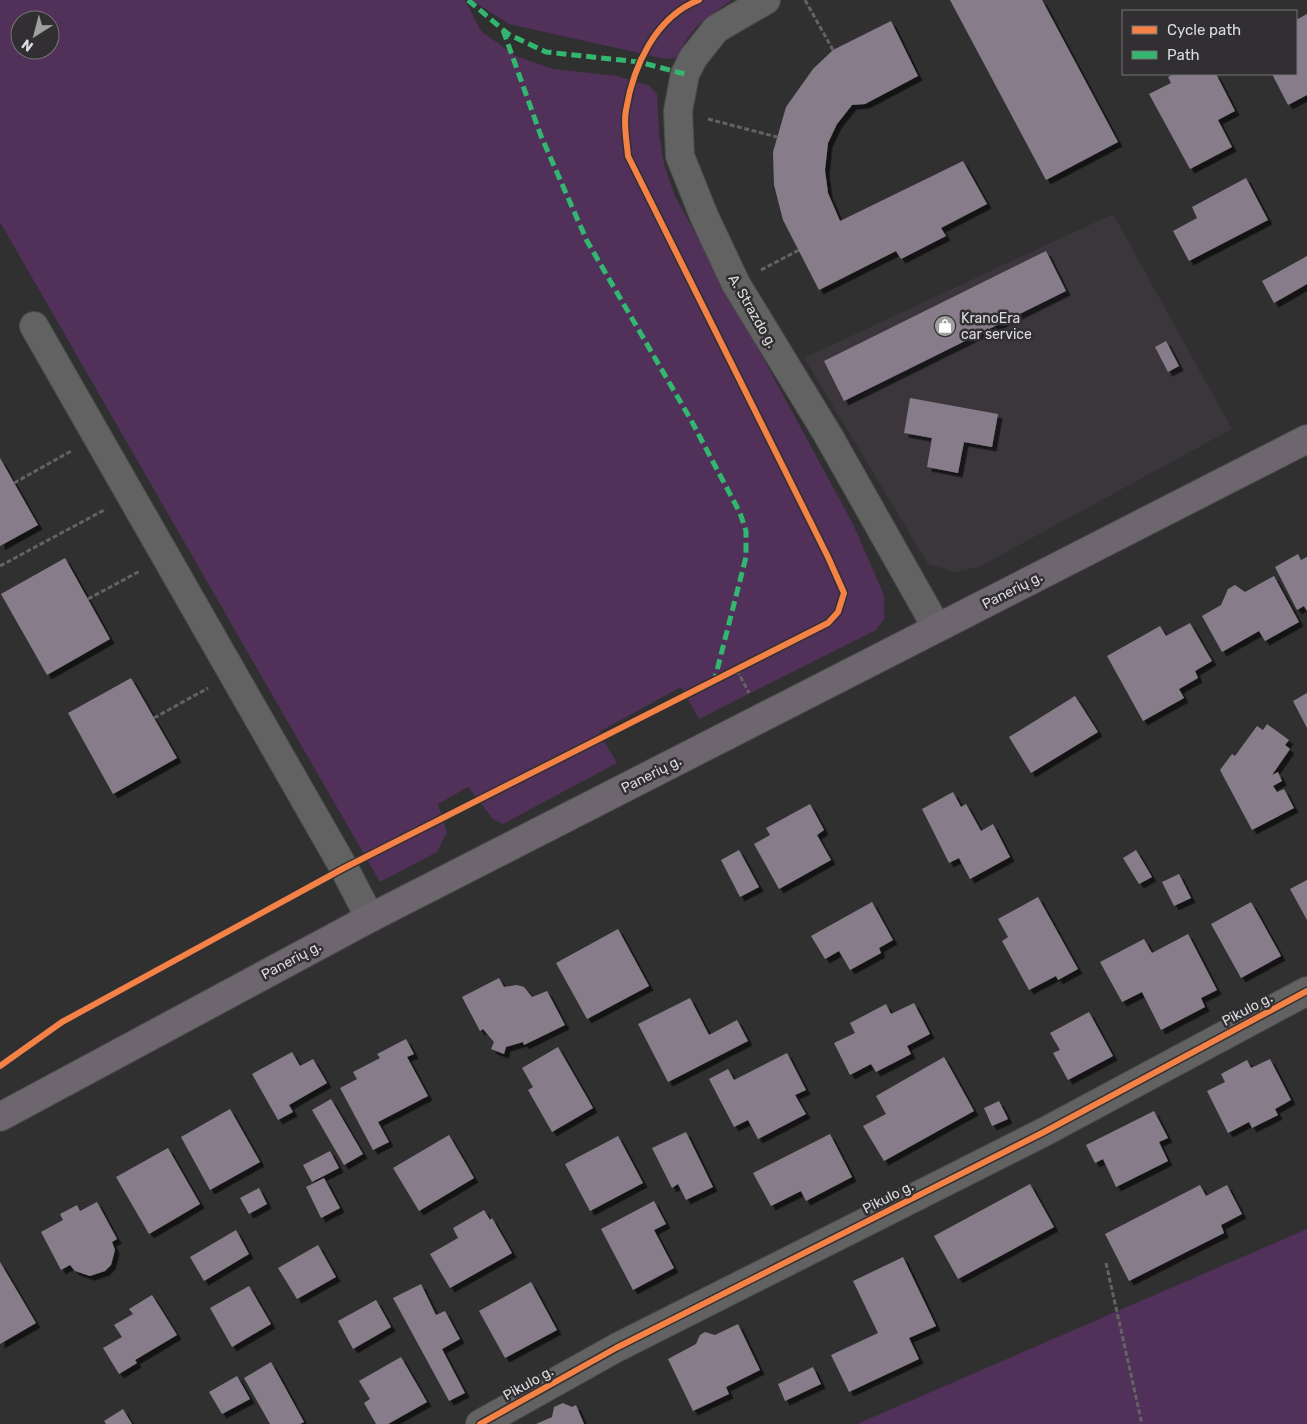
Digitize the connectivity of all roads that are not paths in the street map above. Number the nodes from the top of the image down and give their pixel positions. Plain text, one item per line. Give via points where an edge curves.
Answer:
1 (766, 0) edge
2 (34, 326) dead end
3 (1307, 439) edge
4 (937, 628) junction
5 (370, 918) junction
6 (1307, 991) edge
7 (0, 1117) edge
8 (480, 1424) edge

1 - 4 street, A. Strazdo g. via 716,29 693,58 685,74 678,111 680,156 736,284 828,435
2 - 5 street
3 - 4 main road, Panerių g.
4 - 5 main road, Panerių g.
5 - 7 main road, Panerių g.
6 - 8 street, Pikulo g. via 1044,1132 616,1348

